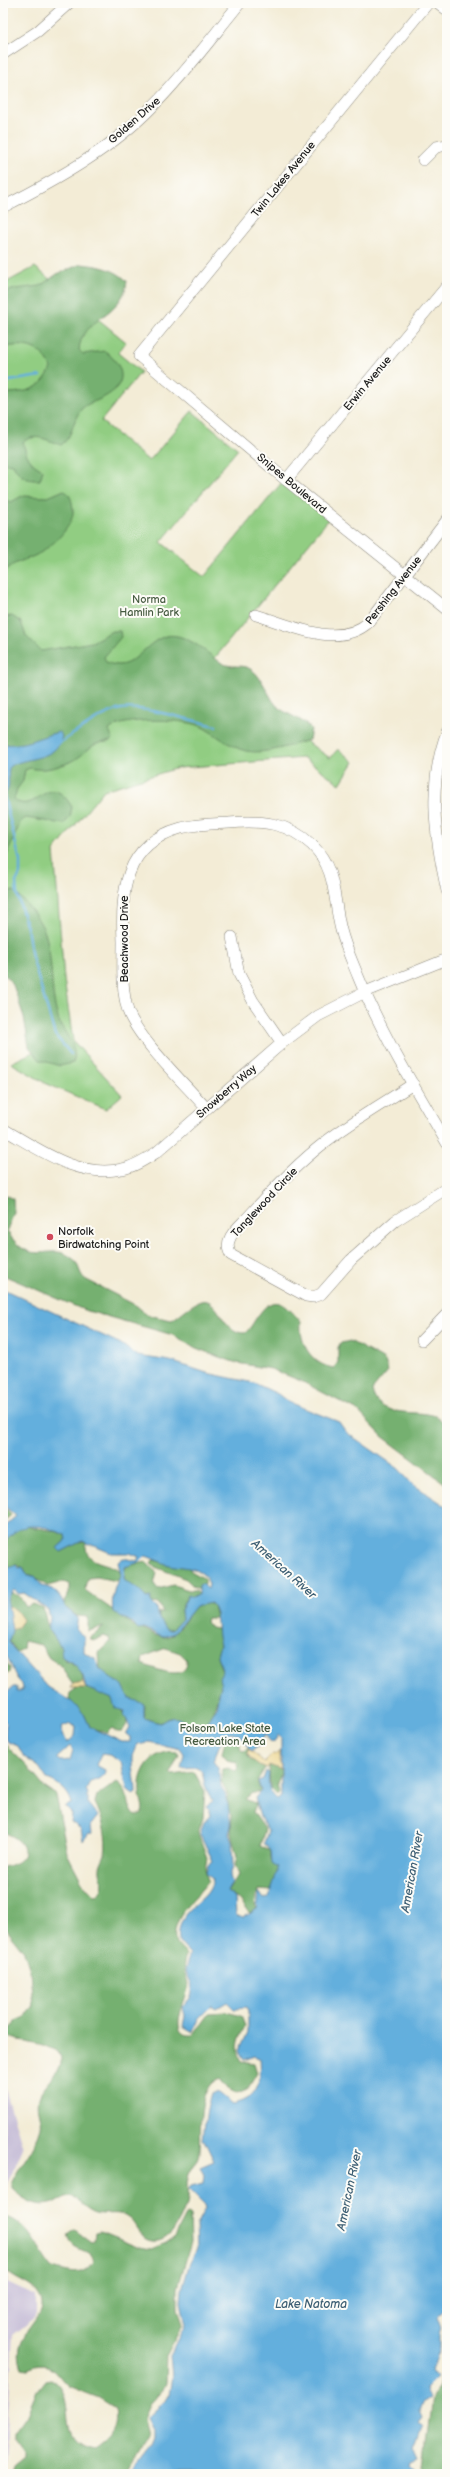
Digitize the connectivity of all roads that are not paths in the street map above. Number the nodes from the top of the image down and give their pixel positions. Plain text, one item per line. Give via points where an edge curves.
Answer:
1 (69, 3) edge
2 (240, 3) edge
3 (428, 3) edge
4 (438, 3) edge
5 (447, 10) edge
6 (3, 54) edge
7 (447, 145) edge
8 (423, 160) dead end
9 (3, 207) edge
10 (447, 286) edge
11 (139, 356) joint
12 (286, 480) junction
13 (447, 520) edge
14 (404, 574) junction
15 (447, 609) edge
16 (256, 615) dead end
17 (446, 734) edge
18 (447, 891) edge
19 (232, 937) dead end
20 (447, 959) edge
21 (365, 992) junction
22 (282, 1043) junction
23 (413, 1084) junction
24 (206, 1108) junction
25 (3, 1129) edge
26 (447, 1143) edge
27 (447, 1188) edge
28 (447, 1314) edge
29 (422, 1340) dead end

1 - 6 street via 38,31
2 - 9 street, Golden Drive via 183,73 131,126 66,173
3 - 11 street, Twin Lakes Avenue
4 - 5 street
7 - 8 street via 436,147
10 - 12 street, Erwin Avenue
11 - 12 street, Snipes Boulevard
12 - 14 street, Snipes Boulevard
13 - 14 street, Pershing Avenue
14 - 15 street, Snipes Boulevard
14 - 16 street, Pershing Avenue via 369,622 358,631 345,636 330,636
17 - 18 street via 436,777 434,812 438,849
19 - 22 street via 239,974 253,1001
20 - 21 street, Snowberry Way
21 - 22 street, Snowberry Way via 318,1016
21 - 23 street, Beachwood Drive via 383,1033
21 - 24 street, Beachwood Drive via 344,941 335,885 330,871 322,856 303,838 280,826 257,821 190,826 158,838 145,849 135,863 124,890 122,903 125,999 140,1033
22 - 24 street, Snowberry Way
23 - 26 street, Beachwood Drive
23 - 27 street, Tanglewood Circle via 325,1142 302,1162 271,1191 229,1239 228,1250 231,1255 306,1296 316,1296 321,1294 351,1260 395,1221
24 - 25 street, Snowberry Way via 157,1152 122,1169 103,1172 74,1167
28 - 29 street

